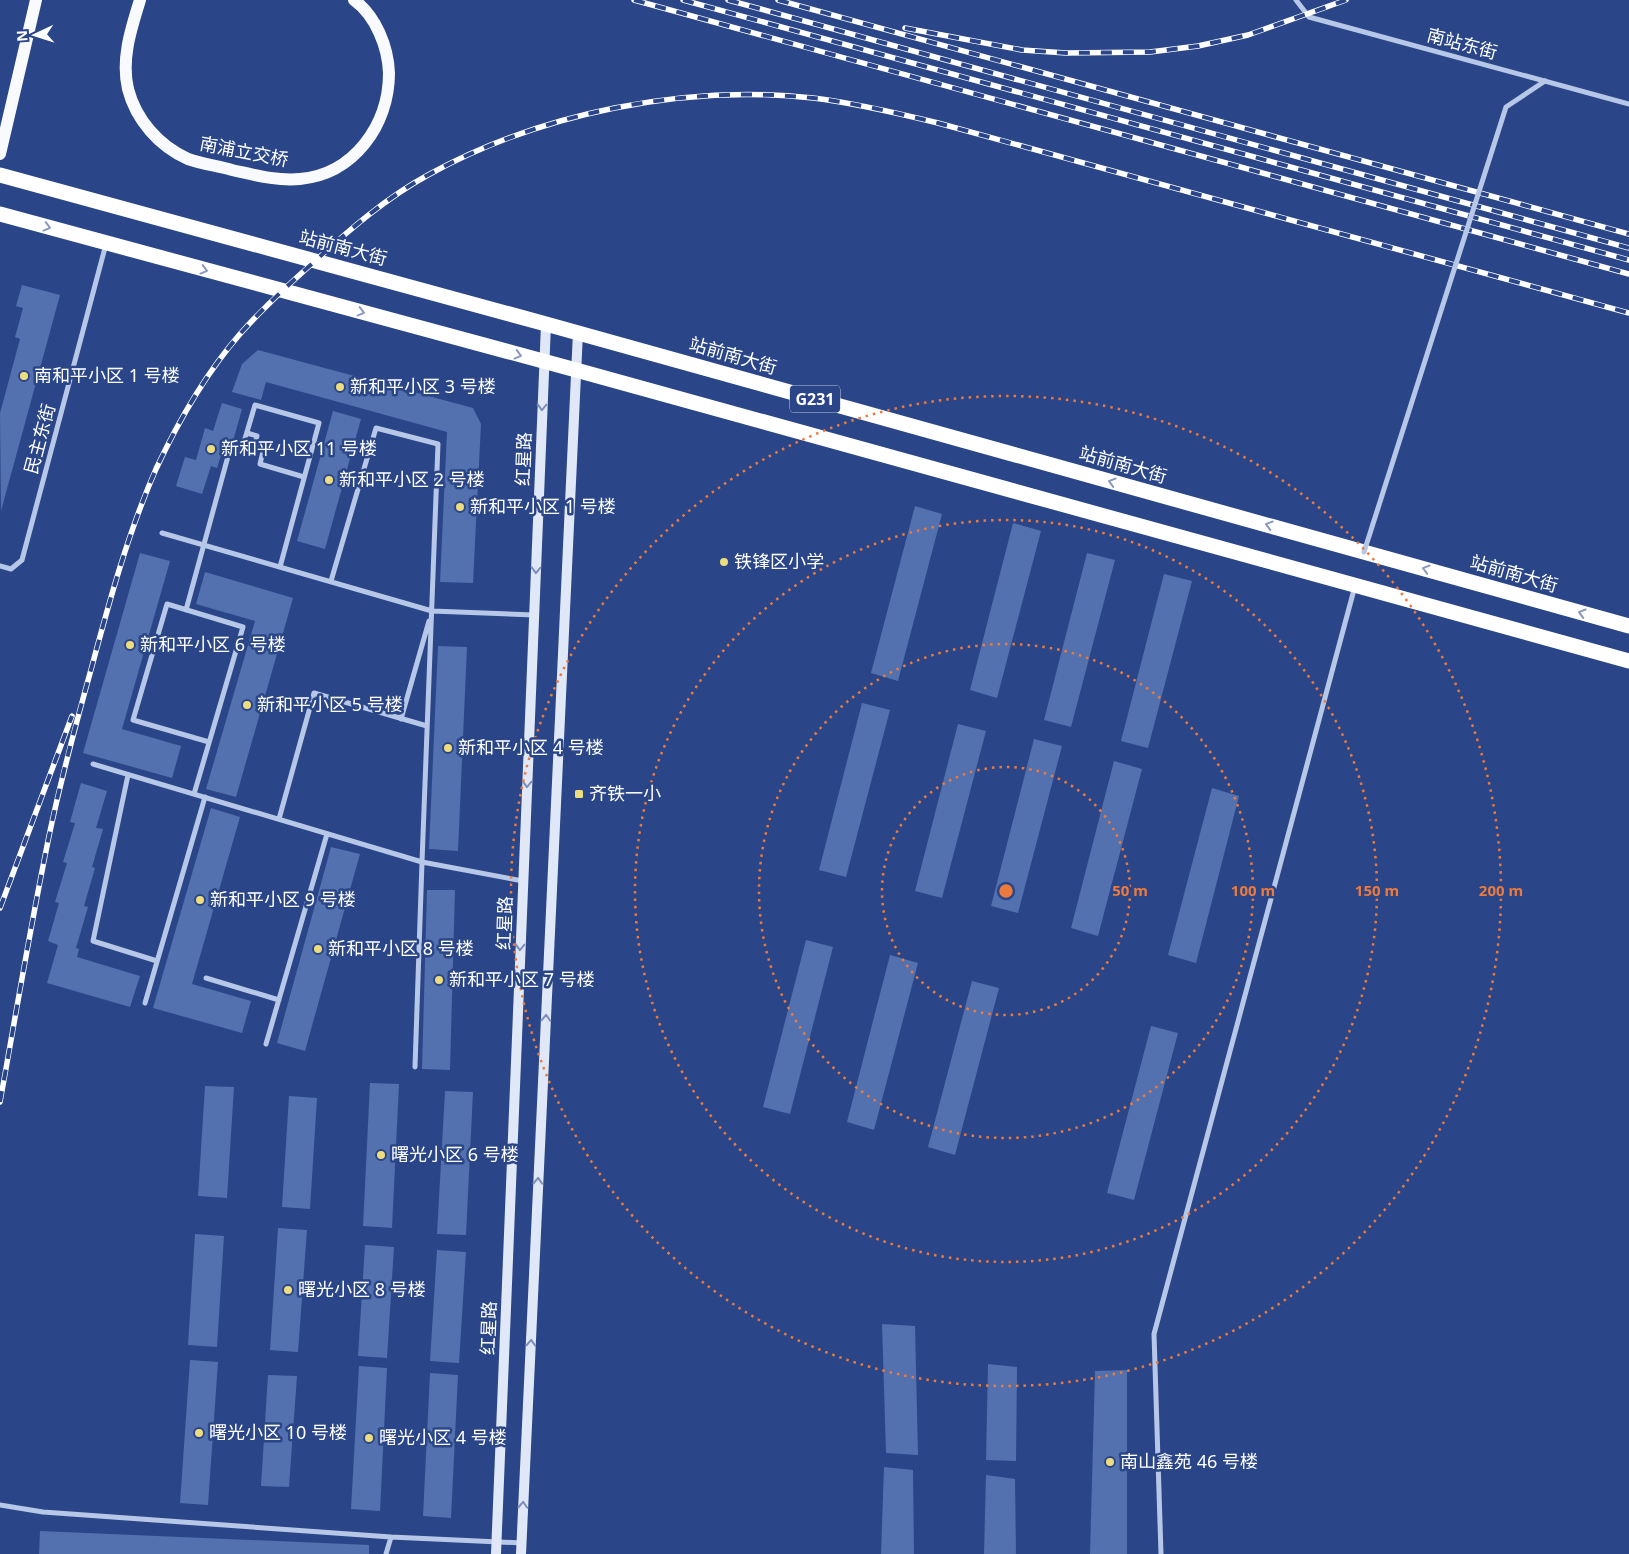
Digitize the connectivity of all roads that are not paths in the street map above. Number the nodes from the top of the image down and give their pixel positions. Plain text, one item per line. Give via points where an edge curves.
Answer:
1 (36, 0) edge
2 (140, 0) edge
3 (354, 0) edge
4 (1296, 0) edge
5 (1545, 81) junction
6 (1629, 104) edge
7 (0, 154) edge
8 (0, 175) edge
9 (0, 214) edge
10 (107, 243) junction
11 (546, 324) junction
12 (578, 332) junction
13 (544, 362) junction
14 (576, 370) junction
15 (247, 434) junction
16 (304, 477) junction
17 (162, 532) dead end
18 (204, 545) junction
19 (1364, 552) junction
20 (0, 566) edge
21 (280, 567) junction
22 (331, 581) junction
23 (1355, 586) junction
24 (186, 610) junction
25 (432, 611) junction
26 (534, 615) junction
27 (1629, 626) edge
28 (1629, 661) edge
29 (401, 718) junction
30 (427, 726) junction
31 (209, 742) junction
32 (93, 764) dead end
33 (128, 774) junction
34 (194, 794) junction
35 (205, 797) junction
36 (279, 820) junction
37 (327, 834) junction
38 (422, 862) junction
39 (523, 881) junction
40 (157, 961) junction
41 (206, 978) dead end
42 (279, 1000) junction
43 (144, 1003) dead end
44 (266, 1044) dead end
45 (415, 1067) dead end
46 (0, 1505) edge
47 (391, 1537) junction
48 (496, 1542) junction
49 (522, 1543) junction
50 (386, 1554) edge
51 (496, 1554) edge
52 (521, 1554) edge
53 (1161, 1554) edge

1 - 7 main road
2 - 3 main road, 南浦立交桥 via 128,41 126,73 133,104 150,132 175,152 190,159 279,180 322,174 342,164 360,150 384,111 389,89 389,63 372,20
4 - 5 street, 南站东街 via 1309,17
5 - 6 street, 南站东街
5 - 19 street, bridge via 1506,107
8 - 11 highway, 站前南大街 / G231
9 -> 10 highway, G231
10 -> 13 highway, G231
10 - 20 street, 民主东街 via 22,560 11,569
11 - 12 highway, 站前南大街 / G231
11 - 13 street, 红星路
12 - 14 street
19 -> 12 highway, 站前南大街 / G231
13 - 14 highway, G231
13 -> 26 street, 红星路
14 - 23 highway, G231
49 -> 14 street
15 - 16 street via 257,436 255,444 264,447 260,464
15 - 16 street via 255,405 319,423
15 - 18 street via 241,452 230,449
16 - 21 street
17 - 18 street
18 - 21 street
18 - 24 street
27 -> 19 highway, 站前南大街 / G231
21 - 22 street
22 - 25 street
22 - 25 street via 376,428 438,444
23 - 28 highway, G231
23 - 53 street via 1154,1334
24 - 31 street via 243,627
24 - 31 street via 167,604 133,720
25 - 26 street
25 - 29 street
25 - 30 street
26 -> 39 street, 红星路
29 - 30 street
29 - 36 street via 314,693
30 - 38 street
31 - 34 street
32 - 33 street
33 - 34 street
33 - 40 street via 93,941
34 - 35 street
35 - 36 street
35 - 40 street
36 - 37 street
37 - 38 street
37 - 42 street
38 - 39 street
38 - 45 street
39 -> 48 street, 红星路
40 - 43 street
41 - 42 street
42 - 44 street
46 - 47 street via 43,1512
47 - 48 street
47 - 50 street
48 - 49 street
48 - 51 street, 红星路
49 - 52 street

